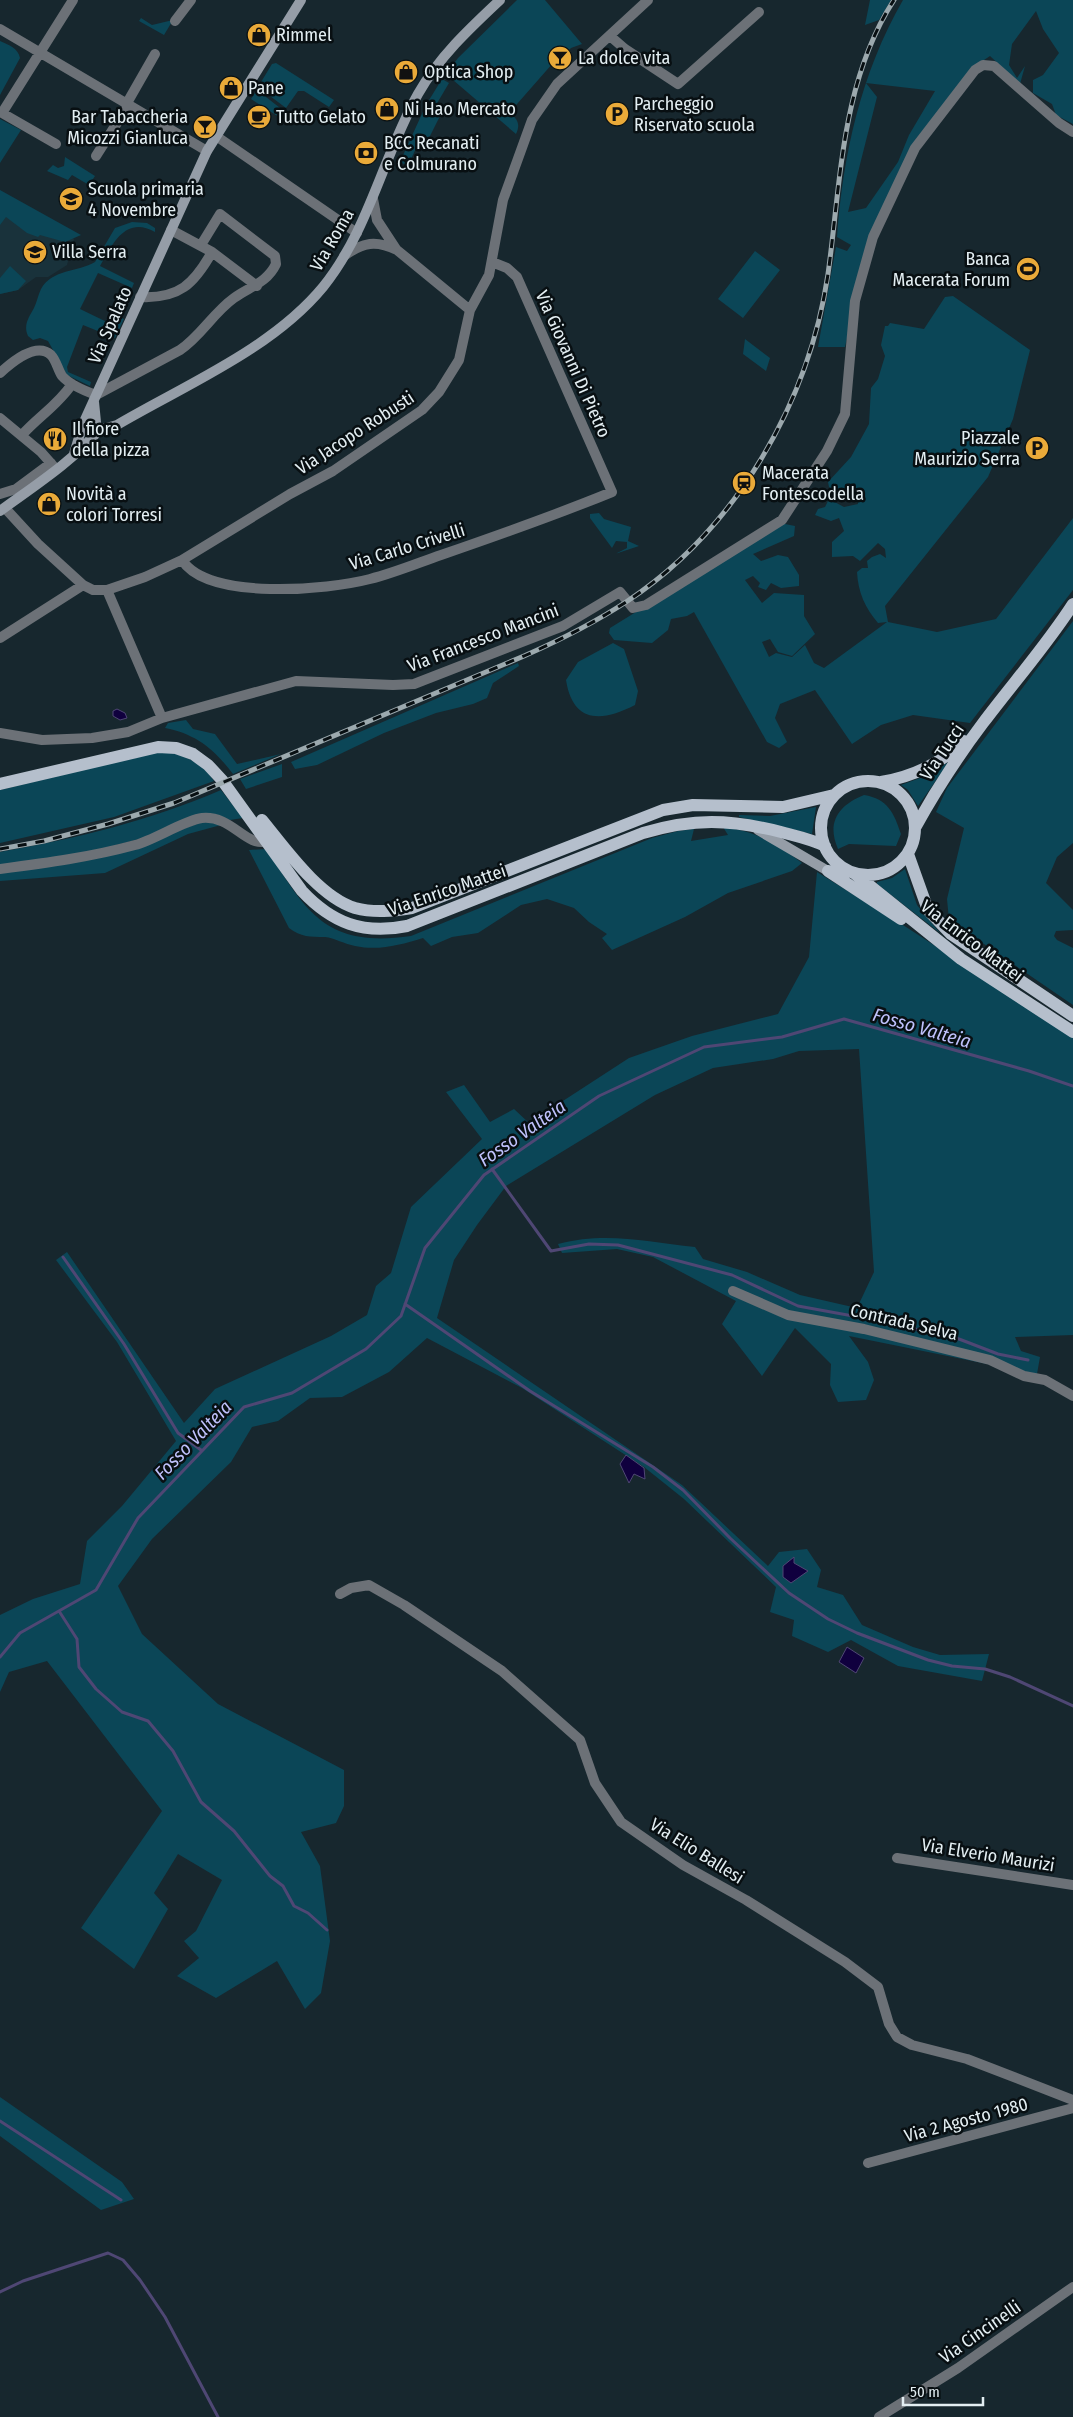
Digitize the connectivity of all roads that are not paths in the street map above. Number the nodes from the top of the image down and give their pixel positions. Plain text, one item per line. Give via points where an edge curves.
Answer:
1 (73, 0) edge
2 (191, 0) edge
3 (301, 0) edge
4 (500, 0) edge
5 (648, 0) edge
6 (759, 12) dead end
7 (177, 21) dead end
8 (0, 29) edge
9 (610, 36) junction
10 (42, 52) junction
11 (156, 56) dead end
12 (128, 103) junction
13 (1072, 131) edge
14 (216, 136) junction
15 (56, 144) dead end
16 (207, 151) junction
17 (96, 156) dead end
18 (373, 199) junction
19 (171, 230) junction
20 (357, 233) junction
21 (201, 245) junction
22 (397, 250) junction
23 (212, 252) junction
24 (344, 256) junction
25 (492, 262) junction
26 (257, 286) junction
27 (140, 297) junction
28 (470, 310) junction
29 (0, 373) edge
30 (72, 384) junction
31 (95, 403) junction
32 (0, 418) edge
33 (117, 425) junction
34 (22, 435) junction
35 (96, 435) junction
36 (74, 455) junction
37 (54, 466) junction
38 (612, 492) joint
39 (0, 494) edge
40 (3, 510) edge
41 (182, 560) junction
42 (83, 585) junction
43 (106, 590) junction
44 (1073, 604) edge
45 (0, 638) edge
46 (162, 718) junction
47 (982, 724) junction
48 (0, 733) edge
49 (0, 777) edge
50 (880, 782) junction
51 (0, 784) edge
52 (834, 795) junction
53 (748, 825) junction
54 (916, 826) junction
55 (267, 841) junction
56 (826, 850) junction
57 (908, 854) junction
58 (834, 868) junction
59 (0, 869) edge
60 (854, 873) junction
61 (961, 959) junction
62 (1073, 1016) edge
63 (1073, 1032) edge
64 (733, 1291) dead end
65 (1070, 1394) edge
66 (340, 1594) dead end
67 (897, 1858) dead end
68 (1073, 1885) edge
69 (1073, 2100) edge
70 (1073, 2108) edge
71 (868, 2163) dead end
72 (1073, 2287) edge
73 (878, 2417) edge

1 - 10 street
2 - 7 street
3 - 14 main road, Via Spalato
4 - 18 main road, Via Roma via 448,50 426,80
5 - 9 street, Via Jacopo Robusti
6 - 9 street via 678,84
8 - 10 street
9 - 25 street, Via Jacopo Robusti via 557,84 532,120 503,200
10 - 12 street
10 - 15 street via 2,113
11 - 12 street
12 - 16 street
12 - 17 street
13 - 46 street, Via Francesco Mancini via 994,66 983,65 975,70 915,148 873,237 855,301 845,414 827,451 782,520 646,605 632,608 620,592 563,626 414,684 296,681
14 - 16 main road, Via Spalato
14 - 20 street
16 - 19 main road, Via Spalato
18 - 20 main road, Via Roma
18 - 22 street via 377,220
19 - 21 street
19 - 27 main road, Via Spalato
20 - 24 main road, Via Roma
21 - 23 street
21 - 26 street via 220,214 275,256 273,271
22 - 24 street via 372,242
22 - 28 street
23 - 26 street
23 - 27 street via 204,267 181,291 166,296
24 - 33 main road, Via Roma via 324,286 275,333
25 - 28 street, Via Jacopo Robusti via 489,275
25 - 38 street, Via Giovanni Di Pietro via 517,277
26 - 31 street via 233,298 193,342
27 - 31 main road, Via Spalato
28 - 41 street, Via Jacopo Robusti via 459,360 439,392 422,410 333,471
29 - 30 street via 32,351 41,351 51,355 63,376
30 - 31 street
30 - 34 street via 52,409 39,416
31 - 33 main road via 103,419
31 - 35 main road, Via Spalato
31 - 36 main road, Via Spalato via 83,424
32 - 34 street
33 - 35 main road, Via Roma
34 - 37 street
35 - 36 main road, Via Roma
36 - 37 main road, Via Roma
37 - 39 street via 16,489
37 - 40 main road, Via Roma
38 - 41 street, Via Carlo Crivelli via 369,580 260,590 204,579 187,568
40 - 42 street
41 - 43 street, Via Jacopo Robusti
42 - 43 street via 93,590
42 - 45 street
43 - 46 street
44 - 47 main road
46 - 48 street, Via Francesco Mancini via 128,732 92,738 42,740
47 - 50 main road, Via Tucci via 934,764 908,776
47 - 54 main road, Via Tucci via 936,790
49 - 52 main road, Via Enrico Mattei via 155,740 183,743 203,753 212,762 323,890 348,905 384,912 412,908 663,810 693,806 783,807
50 - 52 main road via 860,781
50 - 54 main road via 894,787 907,799 914,812
51 - 55 main road, Via Enrico Mattei via 145,749 176,748 208,764
52 - 56 main road via 821,820
53 - 55 main road, Via Enrico Mattei via 724,821 673,824 407,926 379,930 345,923 316,906
53 - 56 main road, Via Enrico Mattei via 813,840
53 - 58 main road via 810,859
54 - 57 main road
55 - 59 street via 253,842 225,821 199,818 138,844 87,857
56 - 58 main road
57 - 60 main road via 897,866 883,873
57 - 62 main road, Via Enrico Mattei via 928,910 940,924
58 - 60 main road
58 - 61 main road
60 - 61 main road, Via Enrico Mattei
61 - 63 main road, Via Enrico Mattei
64 - 65 street, Contrada Selva via 788,1315 864,1328 990,1360 1024,1376 1045,1380
66 - 69 street, Via Elio Ballesi via 351,1588 369,1586 404,1605 502,1671 580,1740 595,1783 620,1822 683,1865 845,1962 878,1987 897,2037 912,2045 967,2059
67 - 68 street, Via Elverio Maurizi
70 - 71 street, Via 2 Agosto 1980
72 - 73 street, Via Cincinelli via 958,2368

